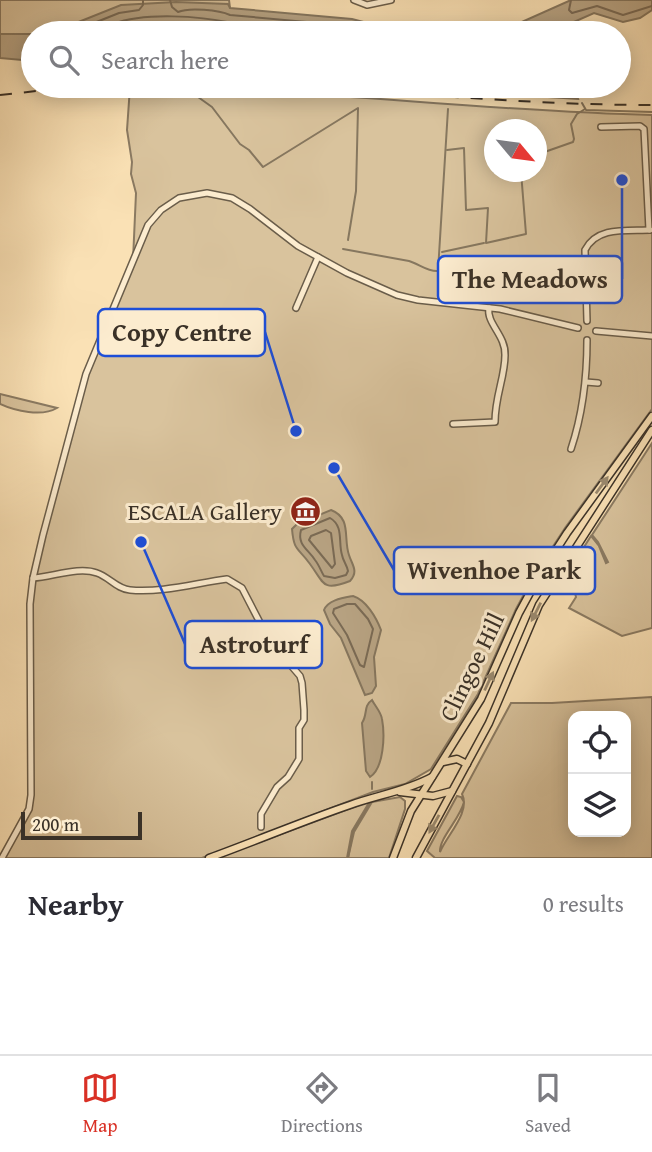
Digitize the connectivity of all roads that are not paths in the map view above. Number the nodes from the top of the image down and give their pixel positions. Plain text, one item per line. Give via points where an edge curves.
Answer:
1 (354, 0) edge
2 (391, 0) edge
3 (601, 127) dead end
4 (650, 230) edge
5 (318, 257) junction
6 (296, 308) dead end
7 (489, 308) junction
8 (587, 321) junction
9 (578, 328) junction
10 (596, 331) junction
11 (652, 336) edge
12 (587, 340) junction
13 (586, 382) junction
14 (598, 383) dead end
15 (652, 416) edge
16 (453, 424) dead end
17 (652, 430) edge
18 (576, 434) junction
19 (584, 436) dead end
20 (571, 449) dead end
21 (33, 578) junction
22 (443, 762) junction
23 (467, 764) junction
24 (433, 776) junction
25 (452, 790) junction
26 (403, 793) junction
27 (421, 794) junction
28 (411, 811) junction
29 (261, 827) dead end
30 (2, 858) edge
31 (209, 858) edge
32 (393, 858) edge
33 (416, 858) edge

1 - 2 street via 366,5
3 - 4 street via 640,126 644,130
4 - 8 street via 608,232 589,243 583,278
5 - 6 street
5 - 7 street via 379,289 408,298
5 - 21 street via 241,202 207,193 179,198 161,210 137,249 86,374
7 - 9 street
7 - 16 street via 506,353 495,422
8 - 9 street
8 - 10 street
9 - 12 street
10 - 11 street
10 - 12 street
12 - 13 street
13 - 14 street
13 - 18 street
22 -> 15 main road, Clingoe Hill via 481,699 538,578
17 -> 23 main road, Clingoe Hill via 539,605
18 - 19 street
18 - 20 street
21 - 29 street via 90,571 125,589 175,588 227,579 242,588 269,640 300,676 303,691 299,759 261,814
21 - 30 street via 32,783 29,809
22 - 23 main road via 457,759
22 - 24 main road, Clingoe Hill
23 - 25 main road, Clingoe Hill
24 - 26 main road
24 - 27 main road, Clingoe Hill
25 - 27 main road via 438,796
25 -> 33 main road, Clingoe Hill
26 - 27 main road
26 - 28 main road via 410,799
26 - 31 main road via 373,797
27 - 28 main road, Clingoe Hill
28 - 32 main road, Clingoe Hill

